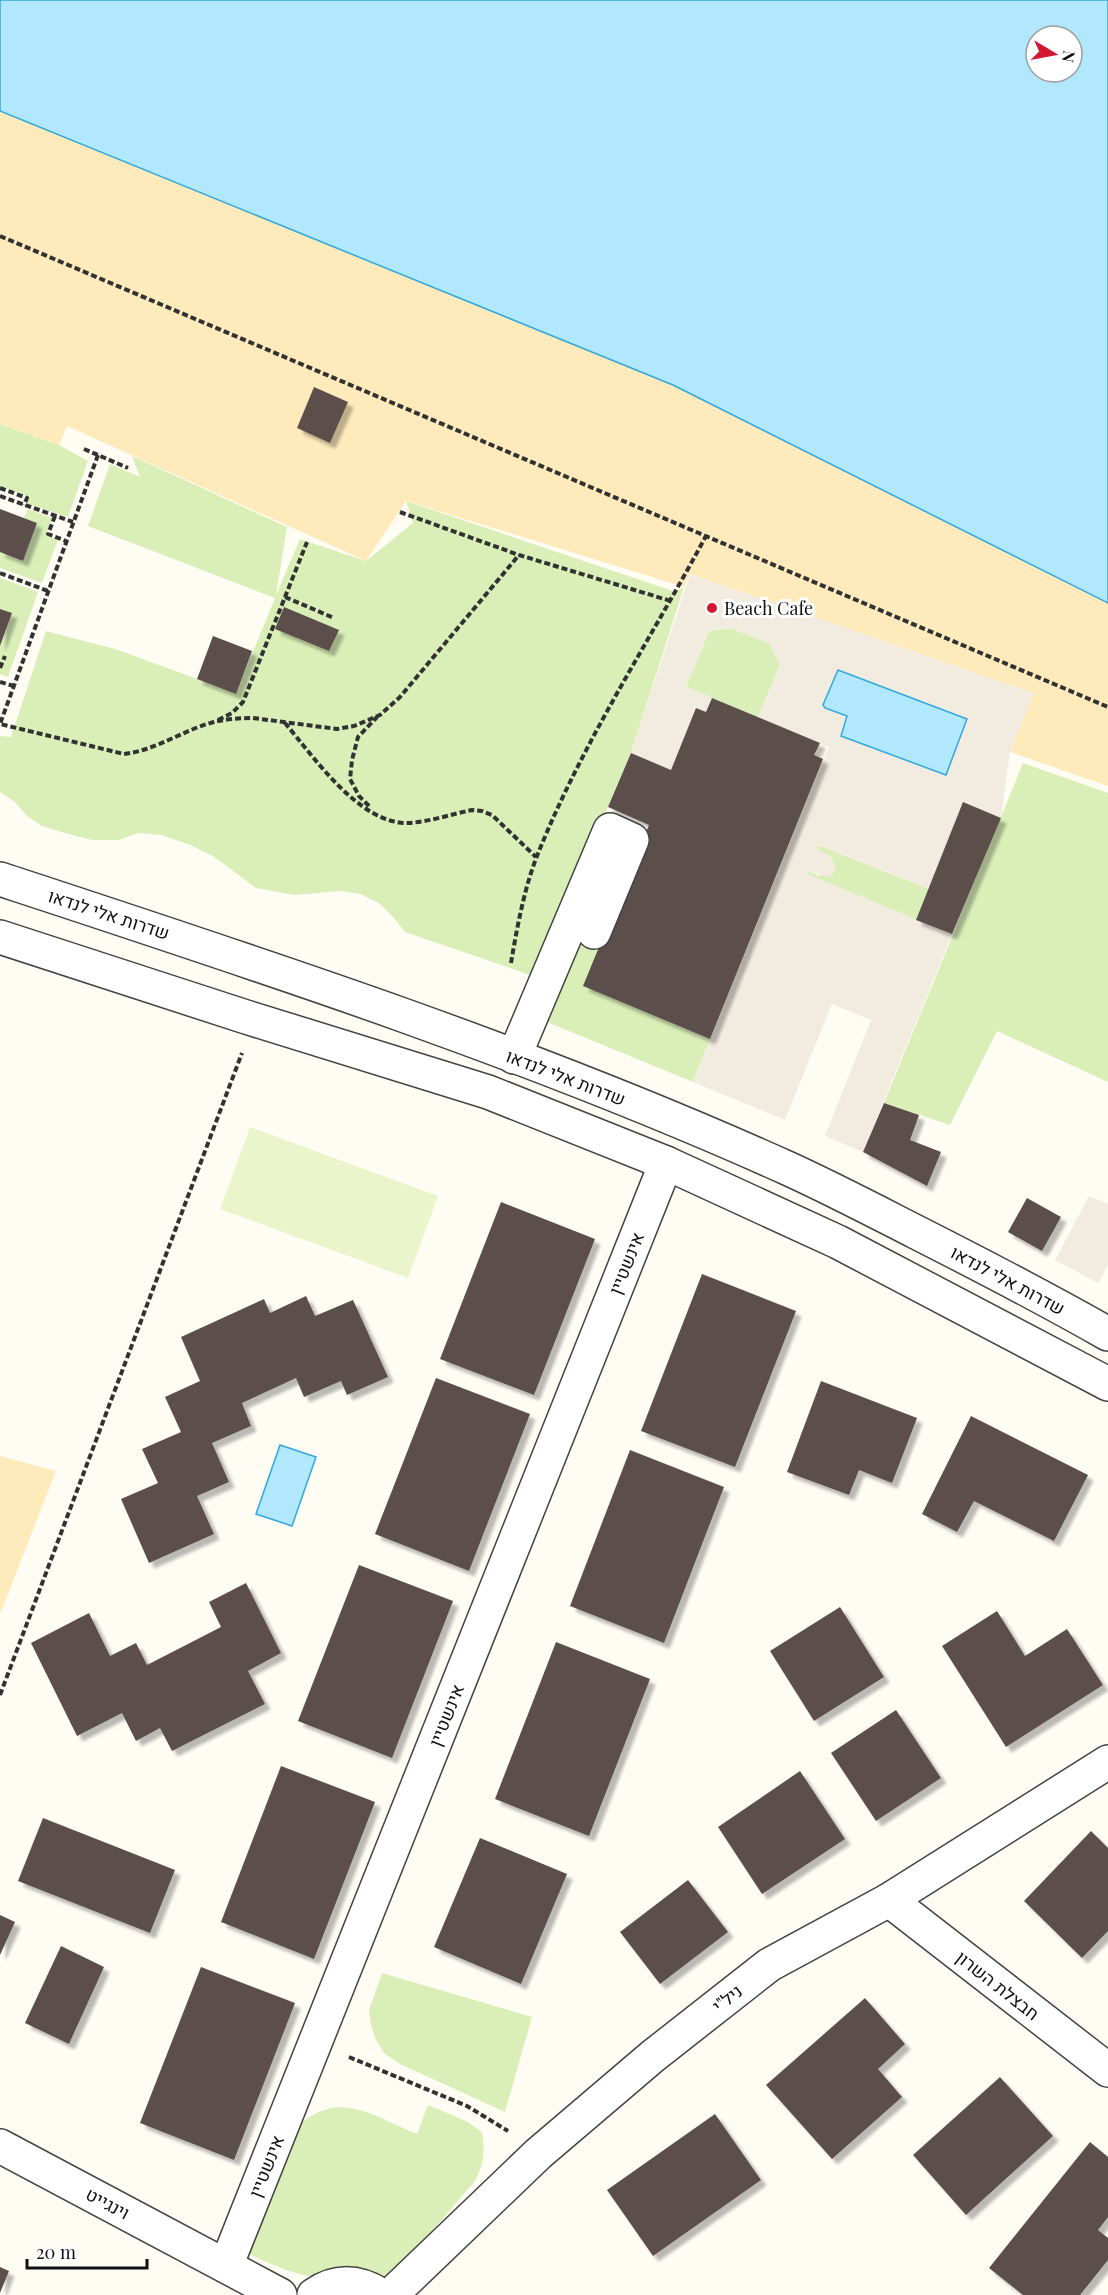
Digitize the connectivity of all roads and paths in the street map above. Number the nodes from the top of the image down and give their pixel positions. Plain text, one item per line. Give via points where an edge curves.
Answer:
1 (0, 236) edge
2 (84, 449) dead end
3 (98, 455) junction
4 (128, 468) dead end
5 (0, 488) edge
6 (0, 496) edge
7 (24, 505) junction
8 (400, 512) dead end
9 (55, 516) junction
10 (73, 522) junction
11 (706, 536) junction
12 (66, 541) junction
13 (307, 542) dead end
14 (519, 555) junction
15 (0, 573) edge
16 (48, 591) junction
17 (285, 597) junction
18 (671, 600) junction
19 (334, 618) dead end
20 (5, 656) dead end
21 (0, 668) edge
22 (0, 682) edge
23 (14, 686) junction
24 (1108, 707) edge
25 (380, 715) junction
26 (215, 722) junction
27 (284, 723) junction
28 (377, 814) junction
29 (536, 857) junction
30 (0, 879) edge
31 (594, 932) dead end
32 (0, 937) edge
33 (510, 969) dead end
34 (255, 1019) junction
35 (514, 1057) junction
36 (666, 1163) junction
37 (1108, 1334) edge
38 (1108, 1384) edge
39 (0, 1695) edge
40 (1108, 1762) edge
41 (889, 1900) junction
42 (315, 2043) junction
43 (1108, 2070) edge
44 (0, 2146) edge
45 (538, 2154) junction
46 (226, 2266) junction
47 (280, 2295) edge
48 (314, 2295) edge
49 (381, 2295) edge
50 (391, 2295) edge

1 - 11 path
2 - 3 path
3 - 4 path
3 - 10 path
5 - 7 path via 27,498
6 - 7 path
7 - 9 path
8 - 14 path
9 - 10 path
9 - 12 path via 48,534
10 - 12 path
11 - 18 path
11 - 24 path
12 - 16 path
13 - 17 path
14 - 18 path
14 - 25 path via 400,697
15 - 16 path
16 - 23 path
17 - 19 path
17 - 26 path via 243,702
18 - 29 path via 609,706
20 - 21 path
22 - 23 path
23 - 26 path via 0,724 124,754 141,752
25 - 27 path via 337,729
25 - 28 path via 358,737 350,779 359,796
26 - 27 path via 253,717
27 - 28 path via 344,792
28 - 29 path via 408,823 482,811 492,815
29 - 33 path
30 - 35 street, שדרות אלי לנדאו via 254,962
31 - 35 street via 632,840 610,830
32 - 34 street
34 - 36 street via 488,1092
34 - 39 path
35 - 37 street, שדרות אלי לנדאו via 684,1123 806,1177
36 - 38 street via 838,1242
36 - 42 street, אינשטיין
40 - 41 street, ניל"י
41 - 43 street, חבצלת השרון
41 - 45 street, ניל"י via 769,1965 653,2056
42 - 45 path via 467,2106
42 - 46 street, אינשטיין
44 - 46 street, וינגייט
45 - 50 street, ניל"י
46 - 47 street, וינגייט
48 - 49 street via 331,2285 348,2283 366,2286

